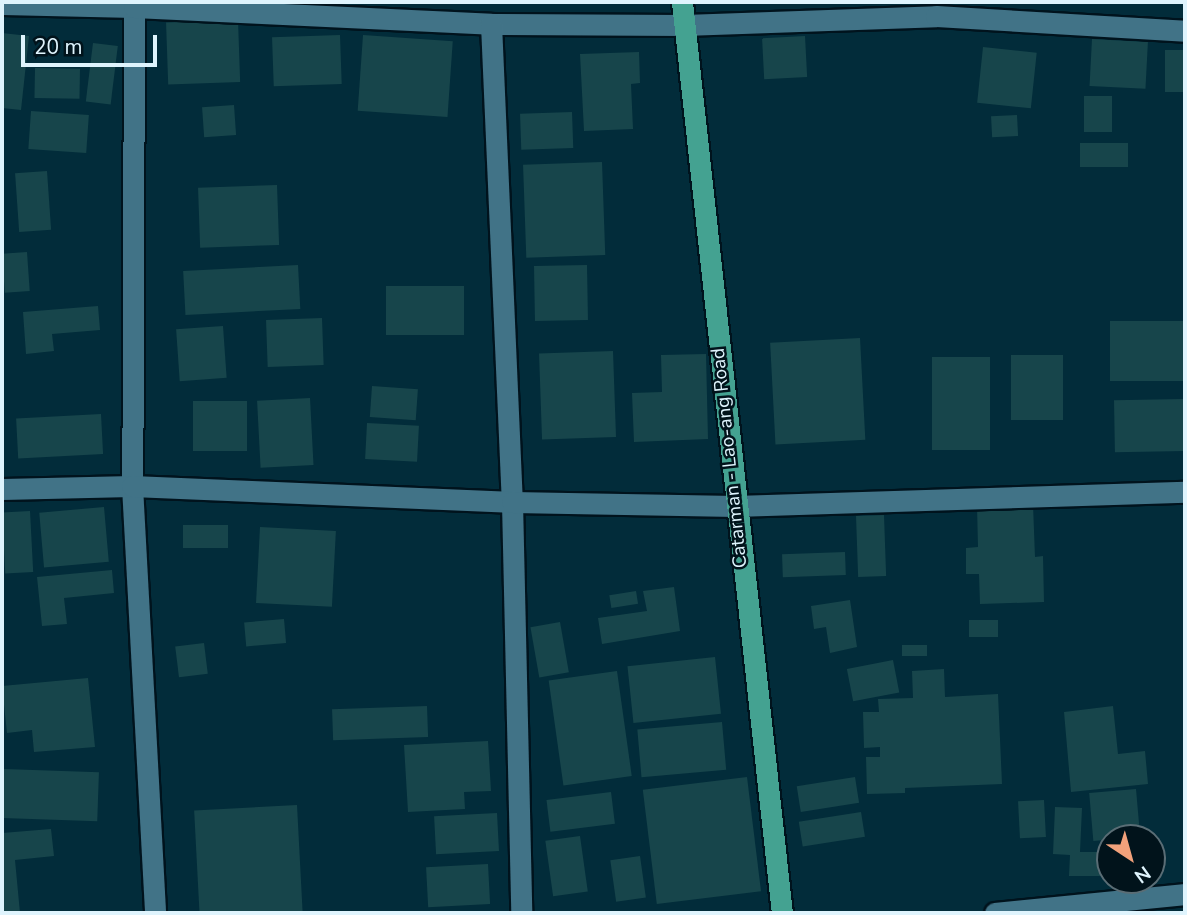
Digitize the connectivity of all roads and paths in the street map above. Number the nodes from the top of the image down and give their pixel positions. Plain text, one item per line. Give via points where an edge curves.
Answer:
1 (682, 2) edge
2 (2, 4) edge
3 (134, 4) edge
4 (491, 24) junction
5 (684, 25) junction
6 (1185, 31) edge
7 (132, 486) junction
8 (2, 489) edge
9 (1185, 492) edge
10 (512, 502) junction
11 (735, 506) junction
12 (1185, 894) edge
13 (155, 913) edge
14 (521, 913) edge
15 (782, 913) edge
16 (995, 913) edge

1 - 5 main road, Catarman - Lao-ang Road
2 - 3 street
3 - 4 street
3 - 7 street
4 - 5 street
4 - 10 street
5 - 6 street via 936,16
5 - 11 main road, Catarman - Lao-ang Road
7 - 8 street
7 - 10 street
7 - 13 street
9 - 11 street
10 - 11 street
10 - 14 street
11 - 15 main road, Catarman - Lao-ang Road
12 - 16 street

